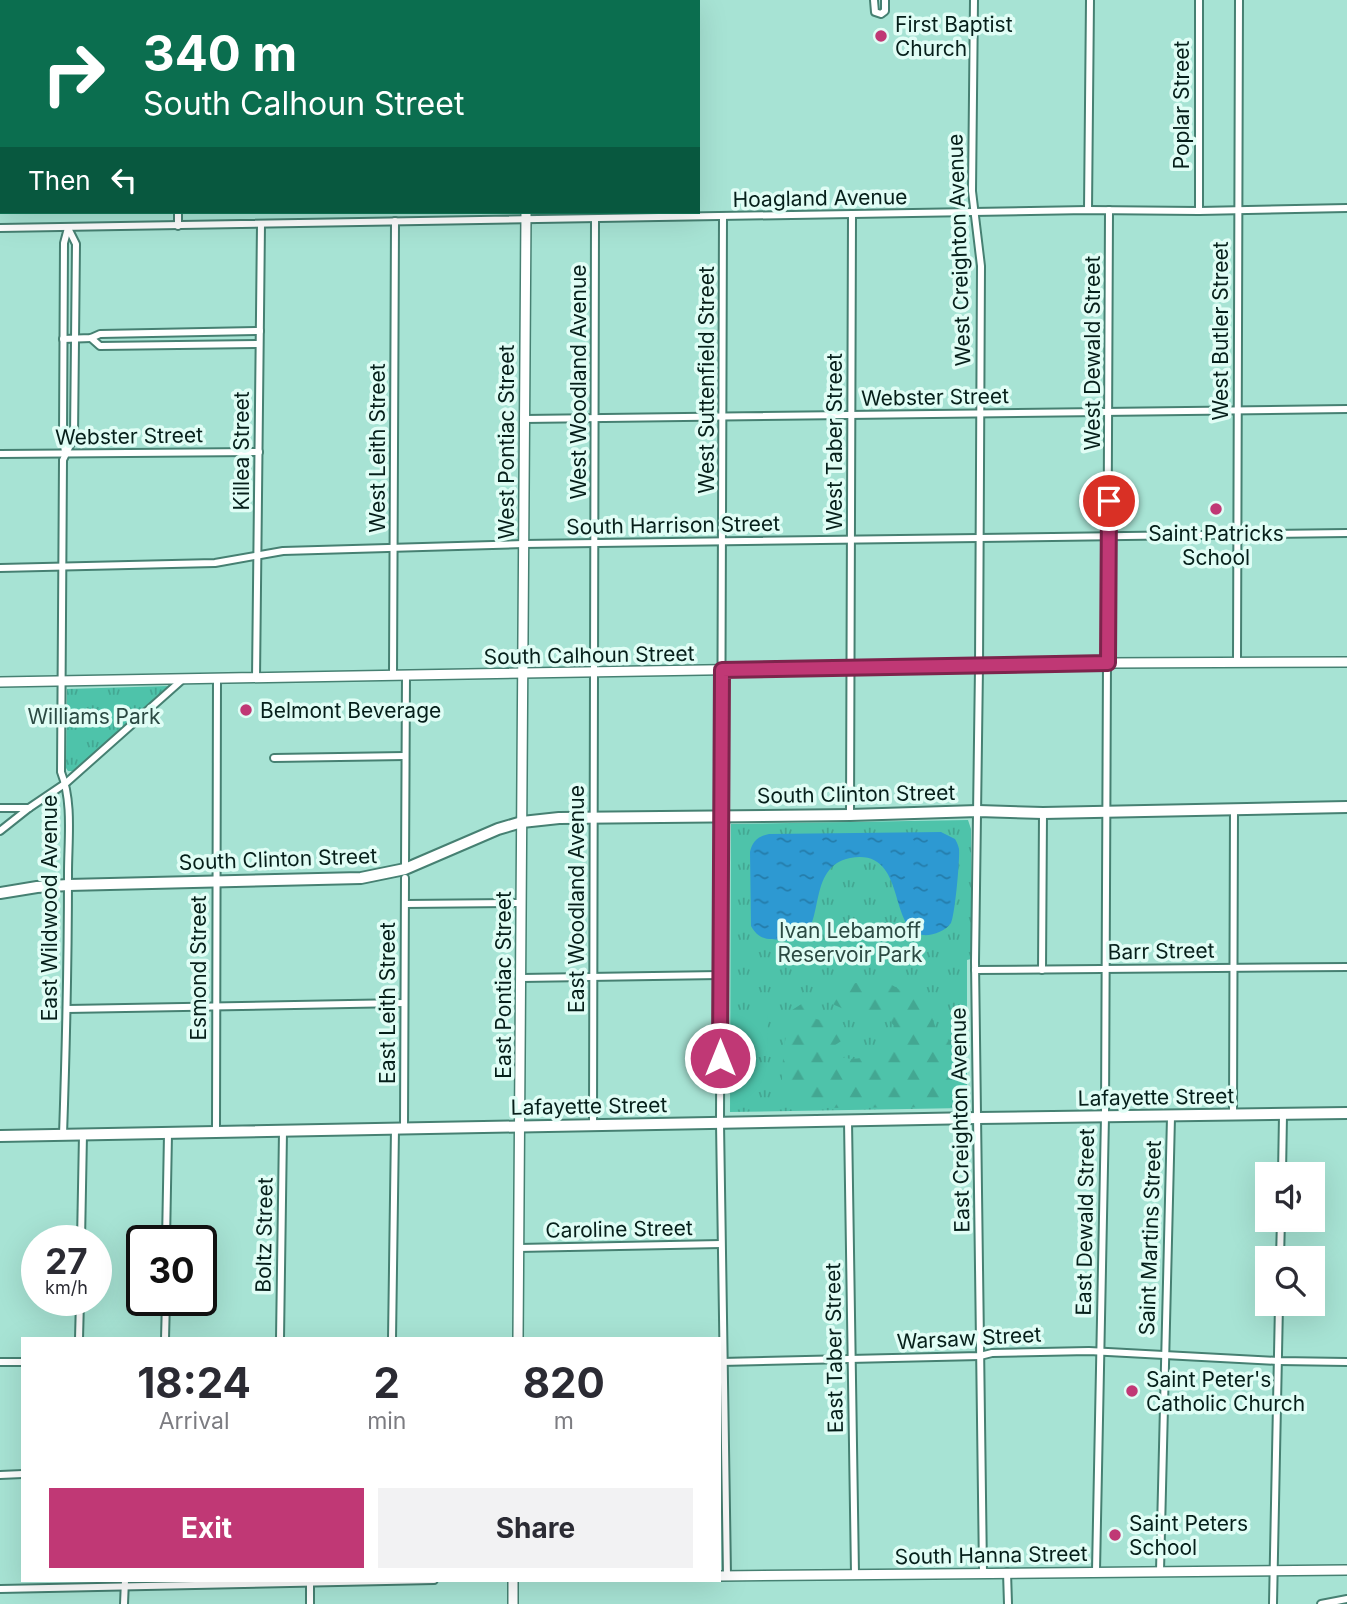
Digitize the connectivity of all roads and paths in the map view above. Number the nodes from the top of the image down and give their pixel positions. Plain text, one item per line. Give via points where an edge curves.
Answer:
1 (874, 0) edge
2 (885, 0) edge
3 (974, 0) edge
4 (1090, 0) edge
5 (1199, 0) edge
6 (1239, 0) edge
7 (1347, 208) edge
8 (1088, 210) junction
9 (1109, 210) junction
10 (1238, 210) junction
11 (1199, 211) junction
12 (976, 213) junction
13 (178, 214) edge
14 (432, 214) edge
15 (526, 215) edge
16 (852, 215) junction
17 (723, 216) junction
18 (596, 219) junction
19 (432, 220) junction
20 (395, 221) junction
21 (261, 224) junction
22 (178, 226) junction
23 (0, 228) edge
24 (68, 228) junction
25 (260, 331) junction
26 (158, 333) junction
27 (177, 333) junction
28 (91, 338) junction
29 (62, 339) junction
30 (75, 339) junction
31 (259, 344) junction
32 (158, 345) junction
33 (178, 345) junction
34 (1237, 409) junction
35 (1347, 409) edge
36 (1109, 412) junction
37 (980, 414) junction
38 (851, 416) junction
39 (723, 417) junction
40 (524, 419) junction
41 (595, 419) junction
42 (259, 452) junction
43 (0, 454) edge
44 (65, 454) junction
45 (1347, 534) edge
46 (1236, 535) junction
47 (1109, 536) junction
48 (979, 538) junction
49 (851, 540) junction
50 (724, 542) junction
51 (523, 544) junction
52 (595, 544) junction
53 (394, 548) junction
54 (259, 554) junction
55 (61, 567) junction
56 (0, 568) edge
57 (1237, 661) junction
58 (1347, 662) edge
59 (1108, 663) junction
60 (979, 667) junction
61 (850, 668) junction
62 (722, 670) junction
63 (595, 672) junction
64 (522, 673) junction
65 (406, 675) junction
66 (393, 676) junction
67 (256, 678) junction
68 (183, 679) junction
69 (217, 679) junction
70 (61, 681) junction
71 (0, 682) edge
72 (405, 756) junction
73 (274, 758) dead end
74 (66, 783) junction
75 (1347, 807) edge
76 (0, 808) edge
77 (29, 808) junction
78 (1234, 809) junction
79 (978, 811) junction
80 (1107, 811) junction
81 (1043, 813) junction
82 (850, 815) junction
83 (722, 816) junction
84 (594, 818) junction
85 (522, 822) junction
86 (0, 831) edge
87 (405, 874) junction
88 (215, 882) junction
89 (68, 885) junction
90 (0, 893) edge
91 (522, 903) junction
92 (405, 904) junction
93 (1347, 967) edge
94 (1234, 968) junction
95 (1104, 969) junction
96 (975, 970) junction
97 (1042, 970) junction
98 (720, 975) junction
99 (594, 977) junction
100 (521, 978) junction
101 (404, 1003) junction
102 (215, 1005) junction
103 (67, 1009) junction
104 (1347, 1113) edge
105 (1233, 1115) junction
106 (1283, 1115) junction
107 (1105, 1116) junction
108 (1171, 1117) junction
109 (978, 1118) junction
110 (848, 1121) junction
111 (720, 1122) junction
112 (593, 1125) junction
113 (520, 1126) junction
114 (400, 1128) junction
115 (283, 1131) junction
116 (216, 1132) junction
117 (168, 1133) junction
118 (63, 1135) junction
119 (83, 1135) junction
120 (0, 1136) edge
121 (1282, 1162) edge
122 (81, 1225) edge
123 (166, 1225) edge
124 (721, 1244) junction
125 (518, 1248) junction
126 (80, 1316) edge
127 (166, 1316) edge
128 (1279, 1316) edge
129 (79, 1337) edge
130 (165, 1337) edge
131 (280, 1337) edge
132 (392, 1337) edge
133 (518, 1337) edge
134 (1100, 1351) junction
135 (1164, 1354) junction
136 (979, 1356) junction
137 (851, 1360) junction
138 (1278, 1361) junction
139 (0, 1362) edge
140 (21, 1362) edge
141 (721, 1362) edge
142 (1347, 1362) edge
143 (21, 1474) edge
144 (0, 1475) edge
145 (1347, 1570) edge
146 (1096, 1571) junction
147 (1160, 1571) junction
148 (1274, 1571) junction
149 (983, 1572) junction
150 (1007, 1572) junction
151 (855, 1574) junction
152 (723, 1576) edge
153 (250, 1582) edge
154 (366, 1582) edge
155 (513, 1582) edge
156 (125, 1583) edge
157 (310, 1584) junction
158 (0, 1588) edge
159 (1347, 1599) edge
160 (124, 1604) edge
161 (310, 1604) edge
162 (513, 1604) edge
163 (1008, 1604) edge
164 (1273, 1604) edge
165 (1321, 1604) edge

1 - 2 street via 875,12 881,15
3 - 12 street, West Creighton Avenue via 972,191
4 - 8 street
5 - 11 street, Poplar Street
6 - 10 street, West Butler Street
7 - 10 street, Hoagland Avenue
8 - 9 street, Hoagland Avenue
8 - 12 street, Hoagland Avenue
9 - 11 street, Hoagland Avenue
9 - 36 street, West Dewald Street
10 - 11 street, Hoagland Avenue
10 - 34 street, West Butler Street
12 - 16 street, Hoagland Avenue
12 - 37 street, West Creighton Avenue via 981,266
13 - 22 street
14 - 19 street
15 - 18 street, Hoagland Avenue
15 - 19 street, Hoagland Avenue
15 - 40 street, West Pontiac Street
16 - 17 street, Hoagland Avenue
16 - 38 street, West Taber Street
17 - 18 street, Hoagland Avenue
17 - 39 street, West Suttenfield Street
18 - 41 street, West Woodland Avenue
19 - 20 street, Hoagland Avenue
20 - 21 street, Hoagland Avenue
20 - 53 street, West Leith Street
21 - 22 street, Hoagland Avenue
21 - 25 street, Killea Street
22 - 24 street, Hoagland Avenue
23 - 24 street, Hoagland Avenue
24 - 29 street
24 - 30 street via 76,244
25 - 27 street
25 - 31 street, Killea Street
26 - 27 street
26 - 28 street
26 - 32 street
27 - 33 street
28 - 30 street
28 - 32 street via 100,346
29 - 30 street
29 - 44 street
30 - 44 street via 74,437
31 - 33 street
31 - 42 street, Killea Street
32 - 33 street
34 - 35 street, Webster Street
34 - 36 street, Webster Street
34 - 46 street, West Butler Street
36 - 37 street, Webster Street
36 - 47 street, West Dewald Street
37 - 38 street, Webster Street
37 - 48 street, West Creighton Avenue
38 - 39 street, Webster Street
38 - 49 street, West Taber Street
39 - 41 street, Webster Street
39 - 50 street, West Suttenfield Street
40 - 41 street, Webster Street
40 - 51 street, West Pontiac Street
41 - 52 street, West Woodland Avenue
42 - 44 street, Webster Street
42 - 54 street, Killea Street
43 - 44 street, Webster Street
44 - 55 street, East Wildwood Avenue
45 - 46 street, South Harrison Street
46 - 47 street, South Harrison Street
46 - 57 street, West Butler Street
47 - 48 street, South Harrison Street
47 - 59 street, West Dewald Street
48 - 49 street, South Harrison Street
48 - 60 street, West Creighton Avenue
49 - 50 street, South Harrison Street
49 - 61 street, West Taber Street
50 - 52 street, South Harrison Street
50 - 62 street, West Suttenfield Street
51 - 52 street, South Harrison Street
51 - 53 street, South Harrison Street
51 - 64 street, West Pontiac Street
52 - 63 street, West Woodland Avenue
53 - 54 street, South Harrison Street
53 - 66 street, West Leith Street
54 - 55 street, South Harrison Street via 215,563
54 - 67 street, Killea Street
55 - 56 street, South Harrison Street
55 - 70 street, East Wildwood Avenue
57 - 58 street, South Calhoun Street
57 - 59 street, South Calhoun Street
59 - 60 street, South Calhoun Street
59 - 80 street, East Dewald Street
60 - 61 street, South Calhoun Street
60 - 79 street, East Creighton Avenue
61 - 62 street, South Calhoun Street
61 - 82 street
62 - 63 street, South Calhoun Street
62 - 83 street, West Suttenfield Street
63 - 64 street, South Calhoun Street
63 - 84 street, East Woodland Avenue
64 - 65 street, South Calhoun Street
64 - 85 street, East Pontiac Street
65 - 66 street, South Calhoun Street
65 - 72 street, East Leith Street
66 - 67 street, South Calhoun Street
67 - 69 street, South Calhoun Street
68 - 69 street, South Calhoun Street
68 - 70 street, South Calhoun Street
68 - 74 street
69 - 88 street, Esmond Street
70 - 71 street, South Calhoun Street
70 - 74 street, East Wildwood Avenue via 61,772
72 - 73 street
72 - 87 street, East Leith Street
74 - 77 street
74 - 89 street, East Wildwood Avenue
75 - 78 highway, South Clinton Street
76 - 77 street
77 - 86 street
78 - 80 highway, South Clinton Street
78 - 94 street
79 - 81 highway, South Clinton Street
79 - 82 highway, South Clinton Street
79 - 96 street, East Creighton Avenue
80 - 81 highway, South Clinton Street
80 - 95 street, East Dewald Street
81 - 97 street
82 - 83 highway, South Clinton Street
83 - 84 highway, South Clinton Street
83 - 98 street, West Suttenfield Street
84 - 85 highway, South Clinton Street
84 - 99 street, East Woodland Avenue
85 - 87 highway, South Clinton Street
85 - 91 street, East Pontiac Street
87 - 88 highway, South Clinton Street
87 - 92 street, East Leith Street
88 - 89 highway, South Clinton Street
88 - 102 street, Esmond Street
89 - 90 highway, South Clinton Street
89 - 103 street, East Wildwood Avenue
91 - 92 street
91 - 100 street, East Pontiac Street
92 - 101 street, East Leith Street
93 - 94 street, Barr Street
94 - 95 street, Barr Street
94 - 105 street
95 - 97 street, Barr Street
95 - 107 street, East Dewald Street
96 - 97 street, Barr Street
96 - 109 street, East Creighton Avenue
98 - 99 street
98 - 111 street, West Suttenfield Street
99 - 100 street
99 - 112 street, East Woodland Avenue
100 - 113 street, East Pontiac Street
101 - 102 street
101 - 114 street, East Leith Street
102 - 103 street
102 - 116 street, Esmond Street
103 - 118 street, East Wildwood Avenue
104 - 106 highway, Lafayette Street
105 - 106 highway, Lafayette Street
105 - 108 highway, Lafayette Street
106 - 121 street
107 - 108 highway, Lafayette Street
107 - 109 highway, Lafayette Street
107 - 134 street, East Dewald Street
108 - 135 street, Saint Martins Street
109 - 110 highway, Lafayette Street
109 - 136 street, East Creighton Avenue
110 - 111 highway, Lafayette Street
110 - 137 street, East Taber Street
111 - 112 highway, Lafayette Street
111 - 124 street, West Suttenfield Street
112 - 113 highway, Lafayette Street
113 - 114 highway, Lafayette Street
113 - 125 street, East Pontiac Street
114 - 115 highway, Lafayette Street
114 - 132 street, East Leith Street
115 - 116 highway, Lafayette Street
115 - 131 street, Boltz Street
116 - 117 highway, Lafayette Street
117 - 119 highway, Lafayette Street
117 - 123 street
118 - 119 highway, Lafayette Street
118 - 120 highway, Lafayette Street
119 - 122 street
124 - 125 street, Caroline Street
124 - 141 street, West Suttenfield Street
125 - 133 street, East Pontiac Street
126 - 129 street
127 - 130 street
128 - 138 street
134 - 135 street, Warsaw Street
134 - 136 street, Warsaw Street
134 - 146 street, East Dewald Street
135 - 138 street, Warsaw Street
135 - 147 street, Saint Martins Street
136 - 137 street, Warsaw Street
136 - 149 street, East Creighton Avenue
137 - 141 street, Warsaw Street
137 - 151 street, East Taber Street
138 - 142 street, Warsaw Street
138 - 148 street
139 - 140 street
141 - 152 street, West Suttenfield Street
143 - 144 street
145 - 148 street, South Hanna Street
146 - 147 street, South Hanna Street
146 - 150 street, South Hanna Street
147 - 148 street, South Hanna Street
148 - 164 street
149 - 150 street, South Hanna Street
149 - 151 street, South Hanna Street
150 - 163 street
151 - 152 street, South Hanna Street
153 - 156 street
153 - 157 street
154 - 157 street
155 - 162 street
156 - 158 street
156 - 160 street
157 - 161 street
159 - 165 street

